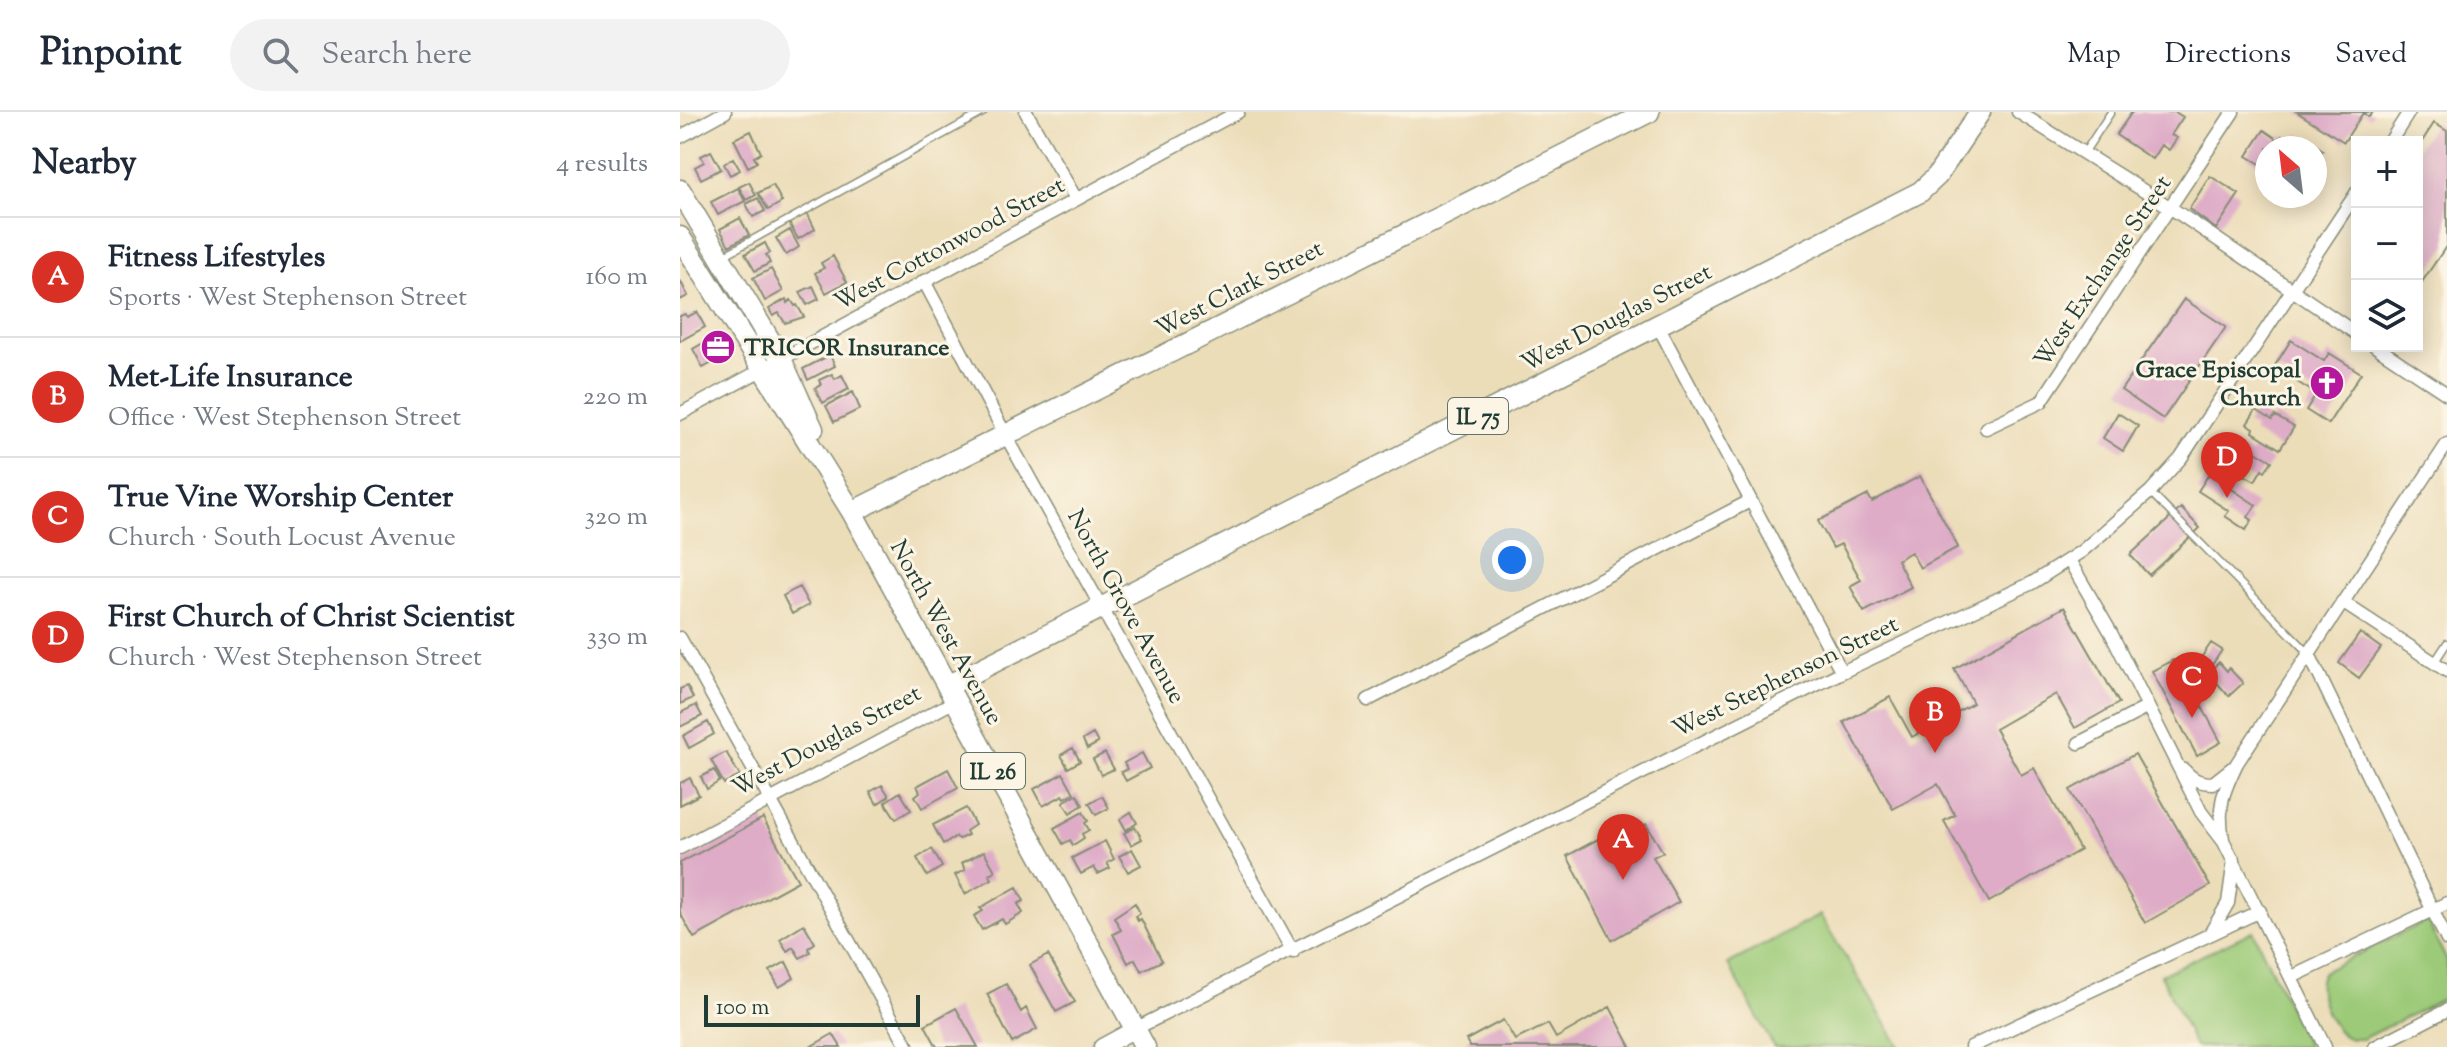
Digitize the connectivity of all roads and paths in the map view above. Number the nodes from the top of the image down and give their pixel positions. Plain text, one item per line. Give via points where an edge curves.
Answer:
1 (725, 112) edge
2 (984, 112) edge
3 (1026, 112) edge
4 (1238, 112) edge
5 (1649, 112) edge
6 (1980, 112) edge
7 (2018, 112) edge
8 (2111, 112) edge
9 (2233, 112) edge
10 (2409, 112) edge
11 (2394, 136) edge
12 (680, 137) edge
13 (2084, 153) junction
14 (680, 190) edge
15 (1076, 199) junction
16 (2351, 201) edge
17 (2171, 208) junction
18 (680, 237) edge
19 (720, 257) junction
20 (924, 281) junction
21 (2293, 291) junction
22 (1658, 326) junction
23 (2351, 330) edge
24 (2384, 352) edge
25 (772, 364) junction
26 (2447, 394) edge
27 (680, 414) edge
28 (1986, 428) dead end
29 (1005, 434) junction
30 (2447, 444) edge
31 (2150, 492) junction
32 (1750, 501) junction
33 (852, 512) junction
34 (2069, 560) junction
35 (2342, 602) junction
36 (1103, 607) junction
37 (680, 638) edge
38 (2447, 643) edge
39 (2308, 652) junction
40 (2434, 663) junction
41 (2447, 671) edge
42 (1842, 672) junction
43 (951, 694) junction
44 (1368, 700) dead end
45 (2148, 707) junction
46 (2079, 743) dead end
47 (2175, 761) junction
48 (2237, 763) junction
49 (769, 799) junction
50 (2224, 842) junction
51 (680, 848) edge
52 (2234, 860) junction
53 (2447, 903) edge
54 (2432, 910) junction
55 (2260, 911) junction
56 (2210, 934) junction
57 (2447, 940) edge
58 (1293, 952) junction
59 (2292, 977) junction
60 (2447, 1010) edge
61 (1140, 1038) edge
62 (908, 1047) edge
63 (1102, 1047) edge
64 (1971, 1047) edge
65 (2325, 1047) edge
66 (2375, 1047) edge

1 - 12 street
2 - 19 lane
3 - 15 street
4 - 15 street, West Cottonwood Street
5 - 29 main road, West Clark Street
6 - 22 main road, West Douglas Street / IL 75 via 1920,192
7 - 13 street
8 - 13 lane
9 - 17 street, West Exchange Street
10 - 11 street
13 - 17 street
14 - 19 main road, North West Avenue / IL 26
15 - 20 street, West Cottonwood Street
16 - 21 street, West Stephenson Street
17 - 21 street
17 - 28 street, West Exchange Street via 2041,402
18 - 25 main road, North West Avenue / IL 26
19 - 25 main road, North West Avenue / IL 26
20 - 25 street, West Cottonwood Street
20 - 29 street, North Grove Avenue
21 - 23 street
21 - 31 street, West Stephenson Street via 2181,458
22 - 32 street
22 - 36 main road, West Douglas Street / IL 75
24 - 26 street
25 - 27 street, West Cottonwood Street
25 - 33 main road, North West Avenue / IL 26
29 - 33 main road, West Clark Street
29 - 36 street, North Grove Avenue
30 - 35 street
31 - 34 street, West Stephenson Street
31 - 39 lane
32 - 42 street
32 - 44 street
33 - 43 main road, North West Avenue / IL 26
34 - 42 street, West Stephenson Street via 2004,597
34 - 45 street
35 - 39 street
35 - 40 street
36 - 43 main road, West Douglas Street / IL 75
36 - 58 street, North Grove Avenue
37 - 49 street
38 - 40 lane
39 - 48 street
39 - 54 street
40 - 41 street
42 - 58 street, West Stephenson Street
43 - 49 street, West Douglas Street
43 - 61 main road, North West Avenue / IL 26
45 - 46 street
45 - 47 street
47 - 48 street via 2202,783 2213,783
47 - 50 street via 2201,812
48 - 50 street via 2220,804
49 - 51 street, West Douglas Street
49 - 62 street
50 - 52 street
52 - 55 street
52 - 56 street via 2228,903
53 - 54 street
54 - 57 street
54 - 59 street
55 - 56 street
55 - 59 street
56 - 64 street
58 - 61 street, West Stephenson Street
59 - 65 street
60 - 66 street
61 - 63 street, West Stephenson Street

